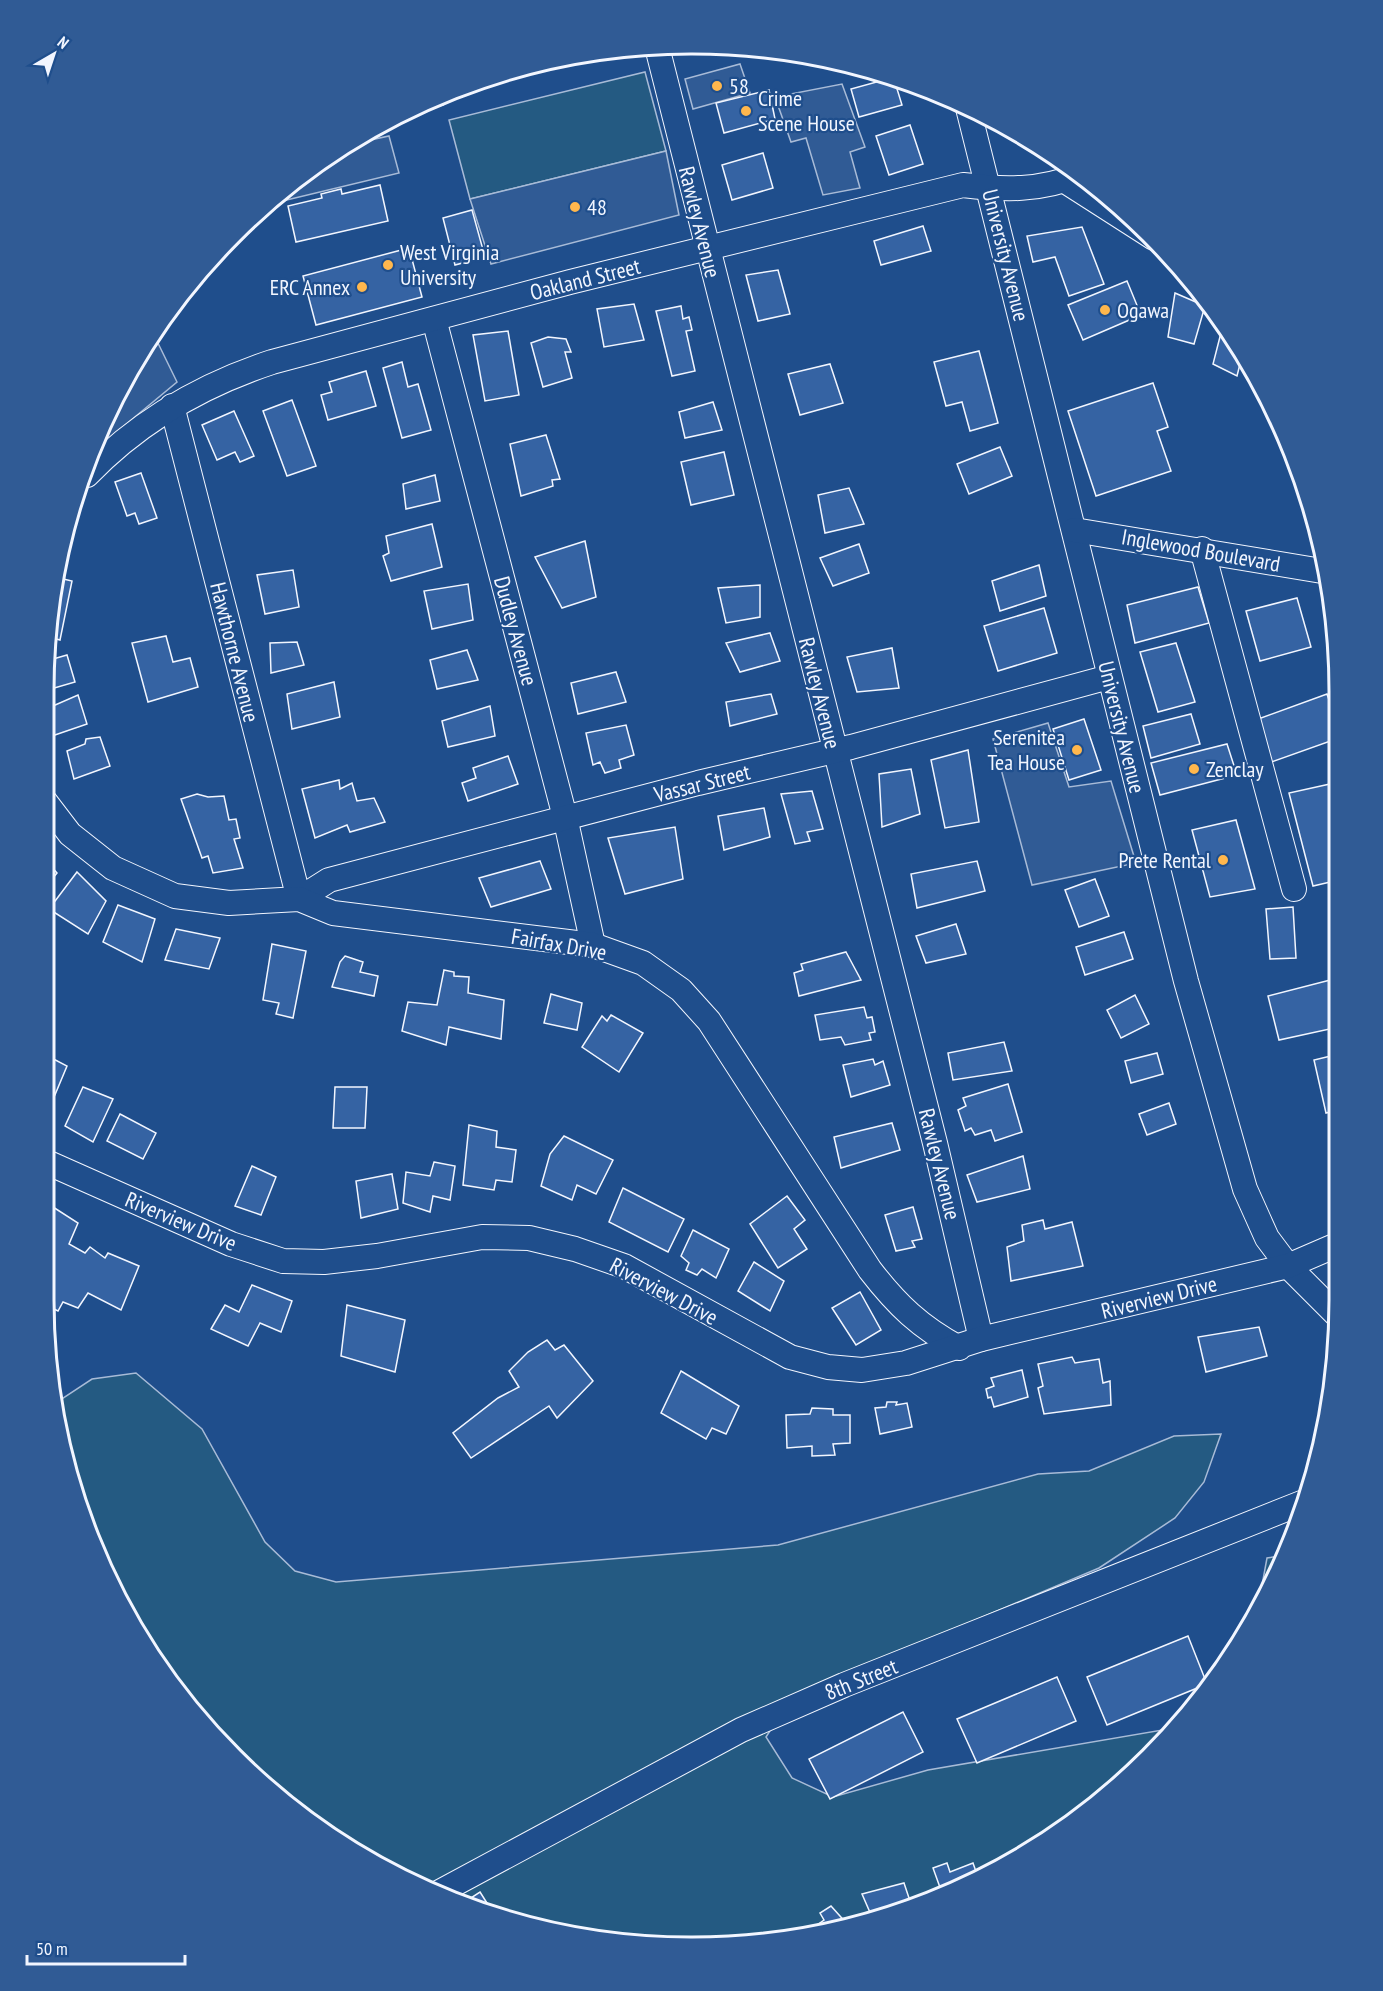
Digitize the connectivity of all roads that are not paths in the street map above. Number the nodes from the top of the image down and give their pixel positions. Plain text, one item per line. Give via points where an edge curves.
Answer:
1 (659, 55) edge
2 (971, 119) edge
3 (1070, 178) edge
4 (989, 188) junction
5 (707, 248) junction
6 (434, 319) junction
7 (172, 406) junction
8 (95, 468) edge
9 (1074, 530) junction
10 (1202, 549) junction
11 (1318, 570) edge
12 (1109, 677) junction
13 (835, 750) junction
14 (54, 813) edge
15 (565, 817) junction
16 (1294, 889) dead end
17 (299, 899) junction
18 (593, 945) junction
19 (54, 1165) edge
20 (1329, 1249) edge
21 (1288, 1266) junction
22 (1329, 1307) edge
23 (981, 1339) junction
24 (959, 1348) junction
25 (1294, 1506) edge
26 (448, 1888) edge

1 - 5 street, Rawley Avenue
2 - 4 street, University Avenue
3 - 4 street, Oakland Street via 1017,190
4 - 5 street, Oakland Street via 963,184
4 - 9 street, University Avenue
5 - 6 street, Oakland Street
5 - 13 street, Rawley Avenue
6 - 7 street, Oakland Street via 225,378
6 - 15 street, Dudley Avenue
7 - 8 street, Oakland Street
7 - 17 street, Hawthorne Avenue
9 - 10 street, Inglewood Boulevard
9 - 12 street, University Avenue
10 - 11 street, Inglewood Boulevard
10 - 16 street
12 - 13 street, Vassar Street
12 - 21 street, University Avenue via 1186,981 1245,1189 1267,1238
13 - 15 street, Vassar Street
13 - 23 street, Rawley Avenue
14 - 17 street, Fairfax Drive via 70,834 113,868 175,896 229,903
15 - 17 street, Vassar Street via 328,880
15 - 18 street, Dudley Avenue
17 - 18 street, Fairfax Drive via 333,913
18 - 24 street, Fairfax Drive via 643,963 681,990 709,1021 870,1270 896,1303 928,1332
19 - 24 street, Riverview Drive via 231,1244 283,1262 367,1257 482,1237 529,1238 624,1266 790,1357 828,1367 862,1370
20 - 21 street, Riverview Drive
21 - 22 street, University Avenue
21 - 23 street, Riverview Drive
23 - 24 street, Riverview Drive
25 - 26 street, 8th Street via 844,1685 741,1730

